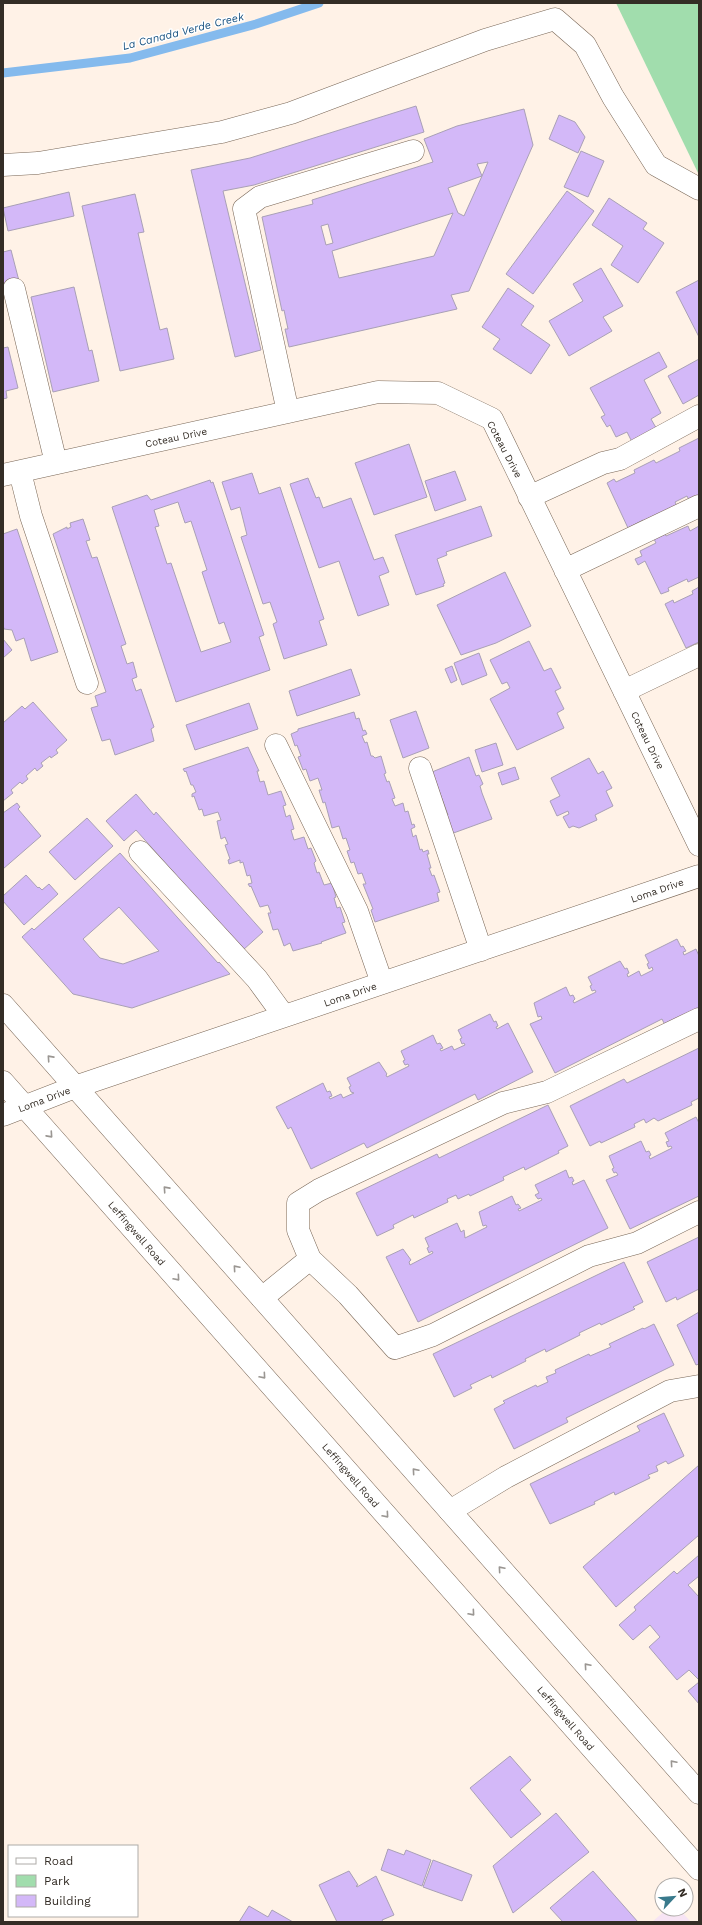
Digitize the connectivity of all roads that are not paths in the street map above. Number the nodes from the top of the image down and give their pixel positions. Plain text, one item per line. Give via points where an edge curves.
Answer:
1 (413, 151) dead end
2 (3, 165) edge
3 (699, 189) edge
4 (14, 289) dead end
5 (288, 412) junction
6 (699, 416) edge
7 (56, 463) junction
8 (11, 473) edge
9 (529, 496) junction
10 (699, 506) edge
11 (565, 570) junction
12 (699, 655) edge
13 (87, 684) dead end
14 (624, 691) junction
15 (276, 745) dead end
16 (420, 768) dead end
17 (691, 809) edge
18 (699, 845) edge
19 (140, 852) dead end
20 (699, 876) edge
21 (481, 950) junction
22 (382, 983) junction
23 (3, 1005) edge
24 (284, 1016) junction
25 (699, 1019) edge
26 (3, 1082) edge
27 (75, 1087) junction
28 (24, 1106) junction
29 (3, 1115) edge
30 (699, 1212) edge
31 (310, 1259) junction
32 (262, 1298) junction
33 (699, 1386) edge
34 (450, 1511) junction
35 (699, 1793) edge
36 (699, 1869) edge

1 - 5 main road via 260,197 244,209
2 - 3 main road via 38,163 230,130 291,113 485,40 555,19 585,45 612,97 656,165
4 - 7 main road
5 - 7 main road, Coteau Drive
5 - 9 main road, Coteau Drive via 378,392 438,393 492,419
6 - 9 main road via 620,459 603,463
7 - 8 main road, Coteau Drive
8 - 13 main road via 31,516
9 - 11 main road, Coteau Drive
10 - 11 main road
11 - 14 main road, Coteau Drive
12 - 14 main road
14 - 17 main road, Coteau Drive
15 - 22 main road via 358,911
16 - 21 main road
17 - 18 main road, Coteau Drive
19 - 24 main road via 258,979
20 - 21 main road, Loma Drive
21 - 22 main road, Loma Drive
22 - 24 main road, Loma Drive
27 -> 23 main road
24 - 27 main road, Loma Drive
25 - 31 main road via 547,1092 503,1103 314,1193 298,1203 298,1230
26 - 28 main road, Leffingwell Road
27 - 28 main road, Loma Drive
32 -> 27 main road
28 - 29 main road, Loma Drive
28 -> 36 main road, Leffingwell Road
30 - 31 main road via 637,1243 589,1256 433,1334 396,1348 348,1295
31 - 32 main road
34 -> 32 main road
33 - 34 main road via 670,1391 506,1477
35 -> 34 main road

